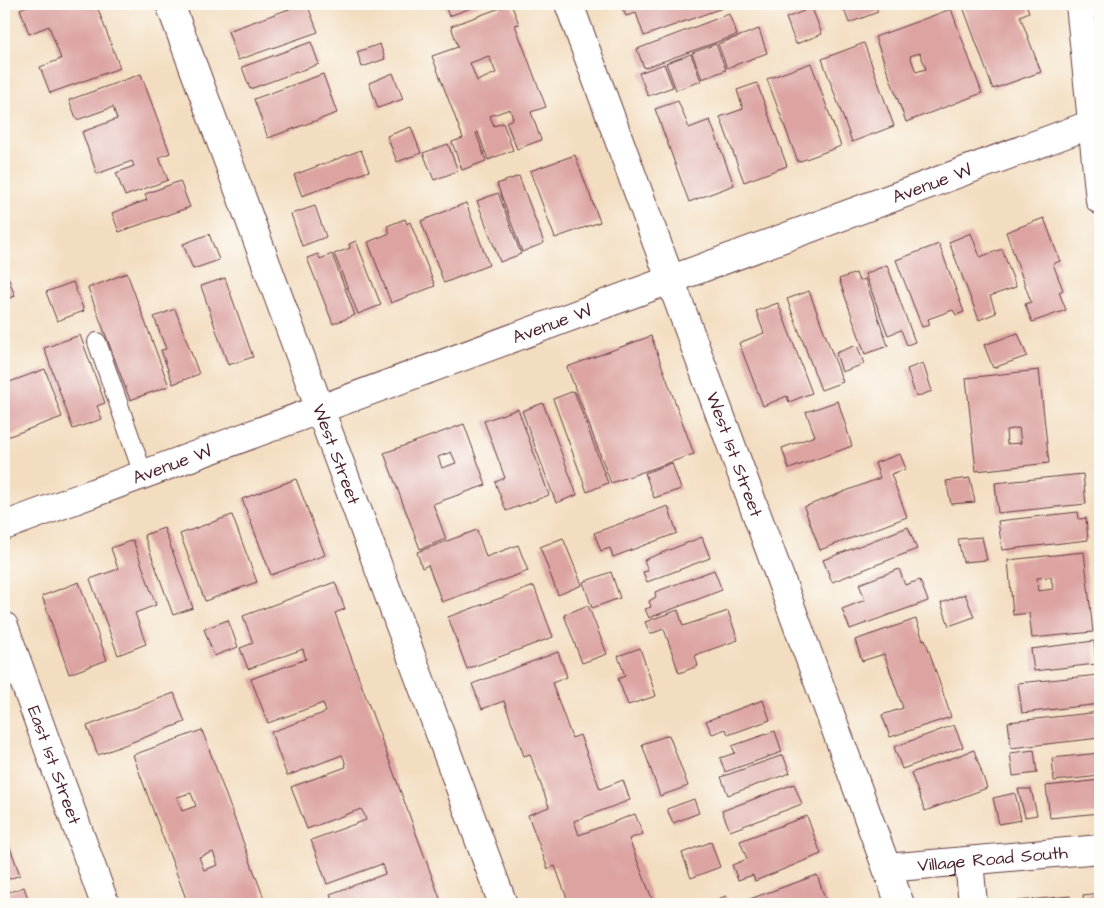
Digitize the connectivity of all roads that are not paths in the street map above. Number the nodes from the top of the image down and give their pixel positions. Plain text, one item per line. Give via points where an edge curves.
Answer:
1 (170, 4) edge
2 (568, 4) edge
3 (1080, 4) edge
4 (1097, 123) edge
5 (1100, 200) edge
6 (671, 280) junction
7 (97, 342) dead end
8 (320, 409) junction
9 (143, 474) junction
10 (4, 526) edge
11 (4, 626) edge
12 (1100, 849) edge
13 (969, 861) junction
14 (886, 868) junction
15 (106, 904) edge
16 (503, 904) edge
17 (900, 904) edge
18 (973, 904) edge

1 - 8 street, West Street
2 - 6 street, West 1st Street
3 - 4 street
4 - 5 street
4 - 6 street, Avenue W
6 - 8 street, Avenue W
6 - 14 street, West 1st Street
7 - 9 lane
8 - 9 street, Avenue W
8 - 16 street, West Street
9 - 10 street, Avenue W
11 - 15 street, East 1st Street
12 - 13 street, Village Road South
13 - 14 street, Village Road South
13 - 18 street
14 - 17 street, West 1st Street

